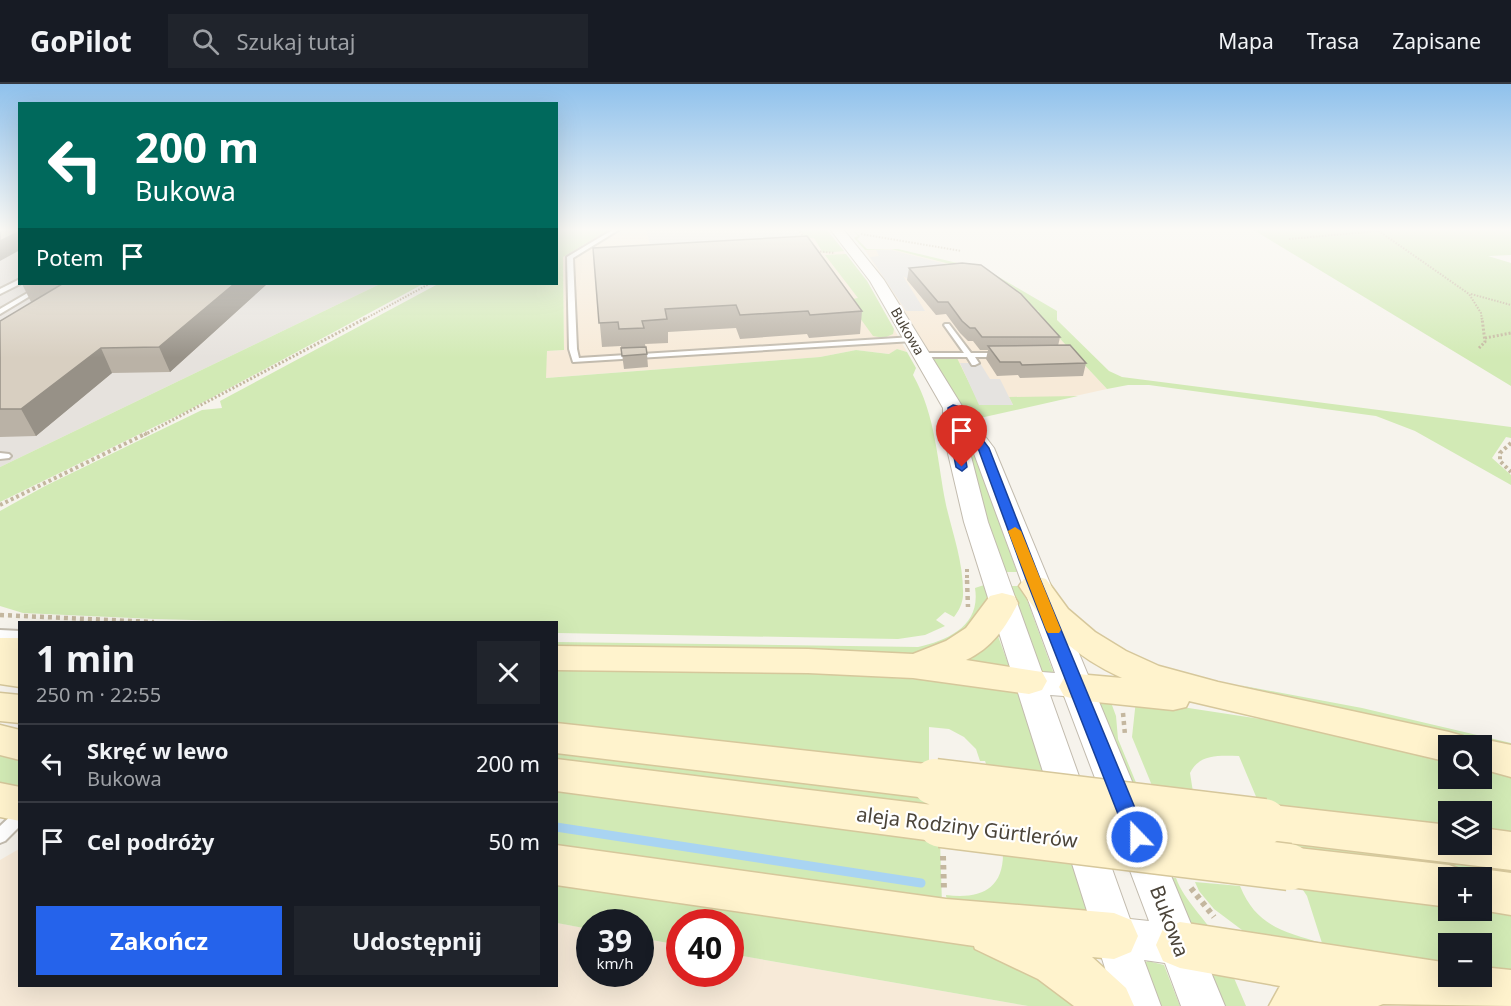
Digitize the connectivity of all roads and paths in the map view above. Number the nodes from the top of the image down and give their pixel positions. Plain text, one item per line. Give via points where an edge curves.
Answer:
1 (570, 272) edge
2 (871, 272) edge
3 (1438, 272) edge
4 (18, 282) edge
5 (45, 285) edge
6 (427, 285) edge
7 (0, 292) edge
8 (1469, 294) junction
9 (1511, 305) edge
10 (0, 312) edge
11 (947, 325) dead end
12 (1511, 333) edge
13 (1485, 338) junction
14 (913, 339) junction
15 (1479, 348) dead end
16 (969, 354) junction
17 (921, 355) junction
18 (1014, 355) edge
19 (975, 363) dead end
20 (953, 408) junction
21 (1511, 442) edge
22 (1511, 472) edge
23 (0, 505) edge
24 (966, 564) dead end
25 (1035, 586) junction
26 (1002, 603) junction
27 (965, 612) dead end
28 (0, 615) edge
29 (132, 621) edge
30 (0, 634) edge
31 (18, 635) edge
32 (0, 650) edge
33 (18, 650) edge
34 (558, 658) edge
35 (913, 666) junction
36 (0, 671) edge
37 (18, 674) edge
38 (1029, 681) junction
39 (1077, 687) junction
40 (0, 707) edge
41 (18, 709) edge
42 (1286, 711) junction
43 (558, 738) edge
44 (0, 740) edge
45 (18, 744) edge
46 (1438, 745) edge
47 (1492, 756) edge
48 (1511, 761) edge
49 (558, 776) edge
50 (0, 800) edge
51 (18, 804) edge
52 (18, 818) edge
53 (940, 819) junction
54 (0, 836) edge
55 (1438, 843) edge
56 (1492, 849) edge
57 (1511, 851) edge
58 (558, 865) edge
59 (1438, 885) edge
60 (1492, 891) edge
61 (1511, 894) edge
62 (945, 911) junction
63 (1114, 936) junction
64 (1180, 945) junction
65 (1395, 981) junction
66 (1511, 996) edge
67 (1108, 1006) edge
68 (1139, 1006) edge
69 (1203, 1006) edge
70 (1295, 1006) edge

1 - 14 lane via 576,360
2 - 14 street, Bukowa
3 - 8 path
4 - 7 lane
5 - 10 lane
6 - 23 path via 210,402
8 - 9 path
8 - 13 path via 1481,313
11 - 16 lane
12 - 13 path
13 - 15 path via 1484,346
14 - 17 street, Bukowa
16 - 17 lane
16 - 18 lane
16 - 19 lane
17 - 20 street, Bukowa
20 - 25 street, Bukowa via 984,448
20 - 26 street, Bukowa via 962,467
21 - 22 path via 1500,453 1500,461
24 - 27 path via 969,604
25 - 39 street, Bukowa
25 - 42 main road via 1063,624 1131,669 1198,692
26 - 35 main road via 991,625 966,648
26 - 38 street, Bukowa
28 - 29 path
30 - 31 lane
32 - 33 main road
34 - 35 main road
35 - 38 main road
36 - 37 main road
38 - 39 street
38 - 63 street, Bukowa
39 - 42 main road
39 - 64 street, Bukowa
40 - 41 main road
42 - 46 main road
43 - 53 main road, aleja Rodziny Gürtlerów
44 - 45 main road
47 - 48 main road
49 - 53 main road, aleja Rodziny Gürtlerów
50 - 51 main road
52 - 54 lane
53 - 55 main road, aleja Rodziny Gürtlerów, bridge via 1264,822
53 - 59 main road, aleja Rodziny Gürtlerów, bridge
53 - 62 path
56 - 57 main road
58 - 62 main road
60 - 61 main road
62 - 63 main road
62 - 67 main road via 1054,962
63 - 64 street
63 - 68 street, Bukowa
64 - 65 main road
64 - 69 street, Bukowa
65 - 66 main road
65 - 70 main road via 1311,994

